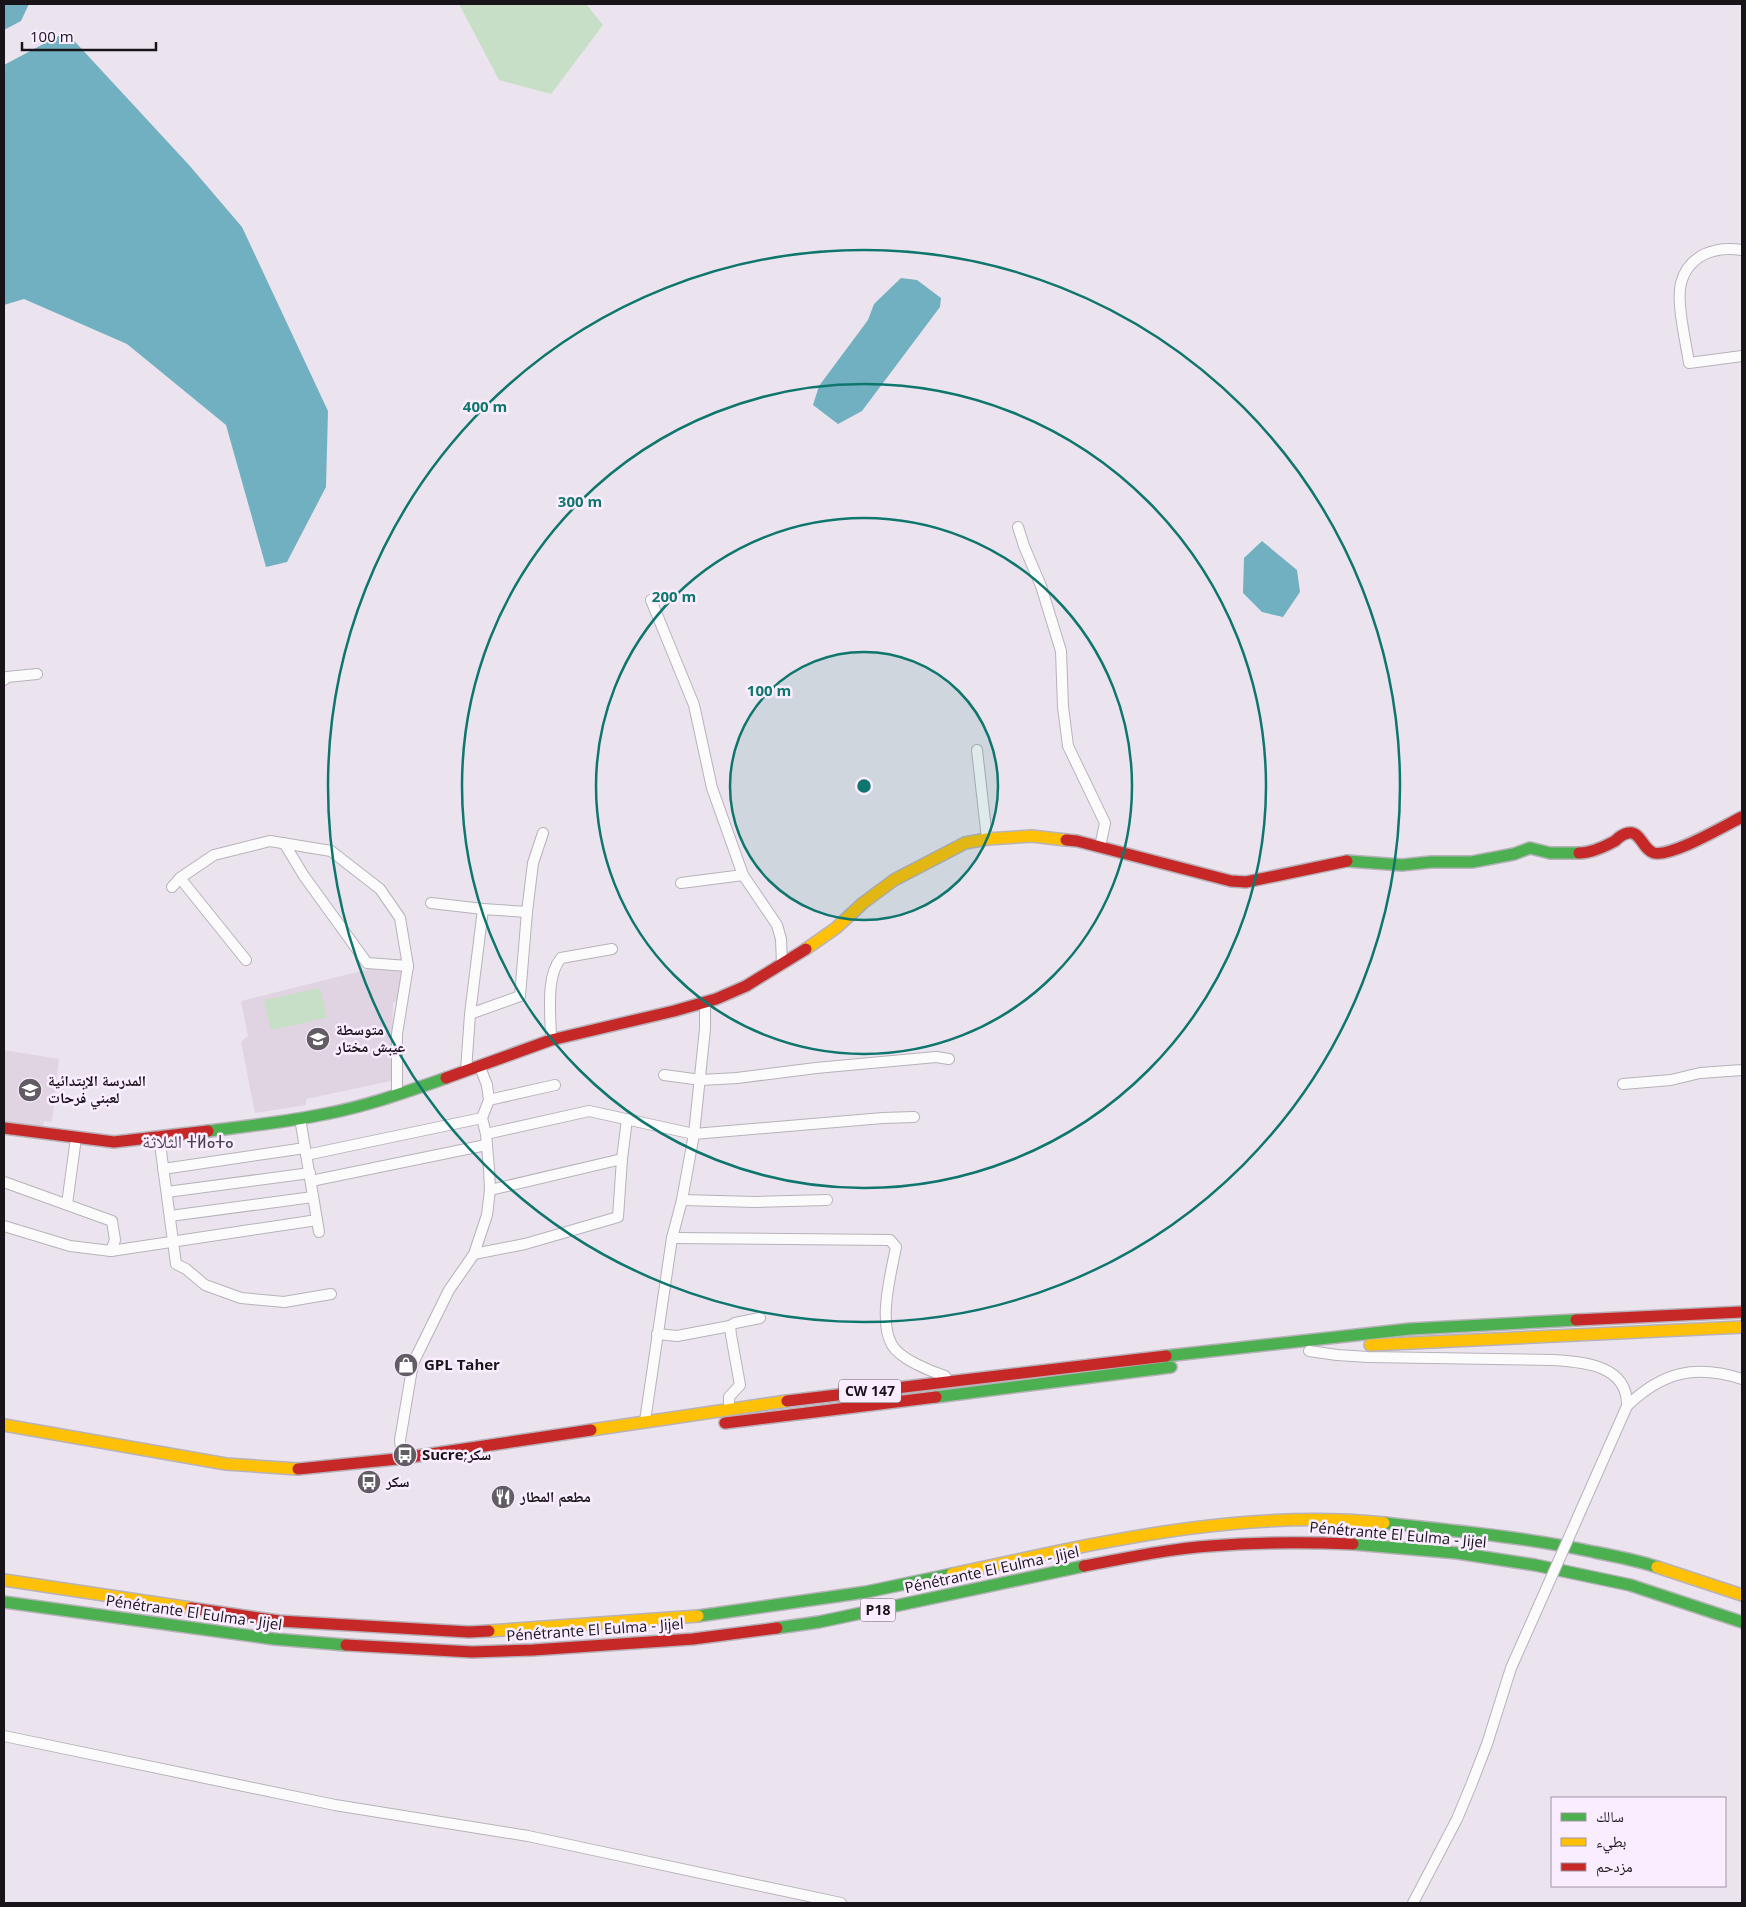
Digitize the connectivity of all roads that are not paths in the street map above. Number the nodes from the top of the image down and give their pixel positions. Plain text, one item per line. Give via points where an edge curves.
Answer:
1 (1742, 250) edge
2 (1742, 356) edge
3 (1018, 527) dead end
4 (651, 600) dead end
5 (37, 674) dead end
6 (4, 680) edge
7 (977, 750) dead end
8 (1742, 817) edge
9 (542, 832) dead end
10 (987, 839) junction
11 (284, 843) junction
12 (1100, 846) junction
13 (743, 875) junction
14 (180, 878) junction
15 (681, 883) dead end
16 (172, 887) dead end
17 (431, 903) dead end
18 (483, 909) junction
19 (528, 912) junction
20 (612, 949) dead end
21 (246, 960) dead end
22 (782, 964) junction
23 (408, 966) junction
24 (705, 1003) junction
25 (470, 1014) junction
26 (551, 1040) junction
27 (950, 1059) dead end
28 (480, 1067) junction
29 (1742, 1070) edge
30 (466, 1071) junction
31 (664, 1075) dead end
32 (701, 1080) junction
33 (1623, 1084) dead end
34 (555, 1085) dead end
35 (397, 1095) junction
36 (489, 1100) junction
37 (914, 1117) dead end
38 (300, 1118) junction
39 (482, 1118) junction
40 (627, 1119) junction
41 (4, 1128) edge
42 (694, 1134) junction
43 (159, 1136) junction
44 (76, 1138) junction
45 (486, 1139) junction
46 (306, 1152) junction
47 (622, 1159) junction
48 (164, 1169) junction
49 (310, 1177) junction
50 (4, 1182) edge
51 (490, 1190) junction
52 (167, 1192) junction
53 (314, 1197) junction
54 (682, 1200) junction
55 (827, 1200) dead end
56 (67, 1204) junction
57 (170, 1216) junction
58 (318, 1220) junction
59 (4, 1226) edge
60 (319, 1232) dead end
61 (672, 1238) junction
62 (173, 1241) junction
63 (111, 1251) junction
64 (474, 1254) junction
65 (331, 1294) dead end
66 (1742, 1312) edge
67 (760, 1318) dead end
68 (730, 1326) junction
69 (1742, 1327) edge
70 (657, 1334) junction
71 (1309, 1351) junction
72 (1742, 1379) edge
73 (948, 1382) junction
74 (1627, 1406) junction
75 (729, 1409) junction
76 (645, 1421) junction
77 (714, 1424) dead end
78 (4, 1425) edge
79 (618, 1438) dead end
80 (570, 1445) dead end
81 (402, 1458) junction
82 (283, 1480) dead end
83 (311, 1480) dead end
84 (4, 1580) edge
85 (1742, 1595) edge
86 (4, 1602) edge
87 (1742, 1622) edge
88 (4, 1736) edge
89 (841, 1903) edge
90 (1413, 1903) edge

1 - 2 street via 1730,248 1704,253 1686,273 1681,283 1680,298 1689,363
3 - 12 street via 1061,651 1068,746 1105,823
4 - 13 street via 694,705 712,788
5 - 6 street
7 - 10 street
8 - 12 main road via 1689,844 1657,854 1645,847 1633,833 1627,833 1587,853 1550,853 1530,848 1514,854 1457,863 1402,865 1342,861 1246,882 1218,879
9 - 19 street via 533,864
10 - 12 main road via 1040,837
10 - 22 main road via 965,843 894,880 836,928
11 - 14 street via 270,841 214,855
11 - 23 street via 367,963
11 - 23 street via 331,851 380,889 400,918
13 - 15 street
13 - 22 street via 777,925
14 - 16 street
14 - 21 street
17 - 18 street
18 - 19 street
18 - 25 street
19 - 25 street via 520,996
20 - 26 street via 561,958 555,966
22 - 24 main road via 746,986
23 - 35 street via 397,1034
24 - 26 main road
24 - 32 street
25 - 30 street
26 - 28 main road
27 - 32 street via 936,1057
28 - 30 main road
28 - 36 street
29 - 33 street
30 - 35 main road
31 - 32 street
32 - 42 street
34 - 36 street
35 - 38 main road
36 - 39 street
37 - 42 street
38 - 43 main road
38 - 46 street
39 - 45 street
39 - 46 street
40 - 42 street
40 - 45 street via 589,1110
40 - 47 street
41 - 44 main road
42 - 54 street
43 - 44 main road via 114,1142
43 - 48 street
44 - 56 street
45 - 49 street
45 - 51 street
46 - 48 street
46 - 49 street
47 - 51 street
47 - 64 street via 618,1217 525,1244
48 - 52 street
49 - 52 street
49 - 53 street
50 - 56 street
51 - 64 street via 487,1215
52 - 57 street
53 - 57 street
53 - 58 street
54 - 55 street
54 - 61 street
56 - 63 street via 112,1221 115,1240
57 - 62 street
58 - 60 street
58 - 62 street
59 - 63 street via 70,1246
61 - 70 street
61 - 73 street via 890,1240 896,1247 886,1300 887,1330 892,1346 912,1362 945,1376
62 - 63 street
62 - 65 street via 176,1264 205,1284 241,1298 284,1302
64 - 81 street via 449,1290 413,1363 400,1440
66 - 73 main road, CW 147 via 1410,1328
67 - 68 street
68 - 70 street via 677,1336
68 - 75 street via 740,1385 729,1397
69 - 71 main road, CW 147 via 1359,1345
70 - 76 street
71 - 74 street via 1368,1358 1582,1362 1606,1370 1618,1379 1626,1392
71 - 77 main road, CW 147
72 - 74 street via 1709,1372 1673,1375 1648,1388
73 - 75 main road, CW 147
74 - 90 street, bridge via 1516,1654 1469,1792
75 - 76 main road, CW 147
76 - 81 main road, CW 147
78 - 81 main road, CW 147 via 187,1458 266,1468 305,1469
79 - 80 main road
82 - 83 main road
84 - 85 main road, Pénétrante El Eulma - Jijel / P18 via 279,1621 469,1632 695,1616 857,1594 1134,1536 1204,1526 1278,1521 1361,1521 1561,1545 1640,1562
86 - 87 main road, Pénétrante El Eulma - Jijel / P18 via 274,1639 462,1651 533,1650 693,1639 818,1622 1138,1555 1209,1546 1290,1542 1384,1546 1535,1565 1630,1585
88 - 89 street via 335,1805 528,1836

